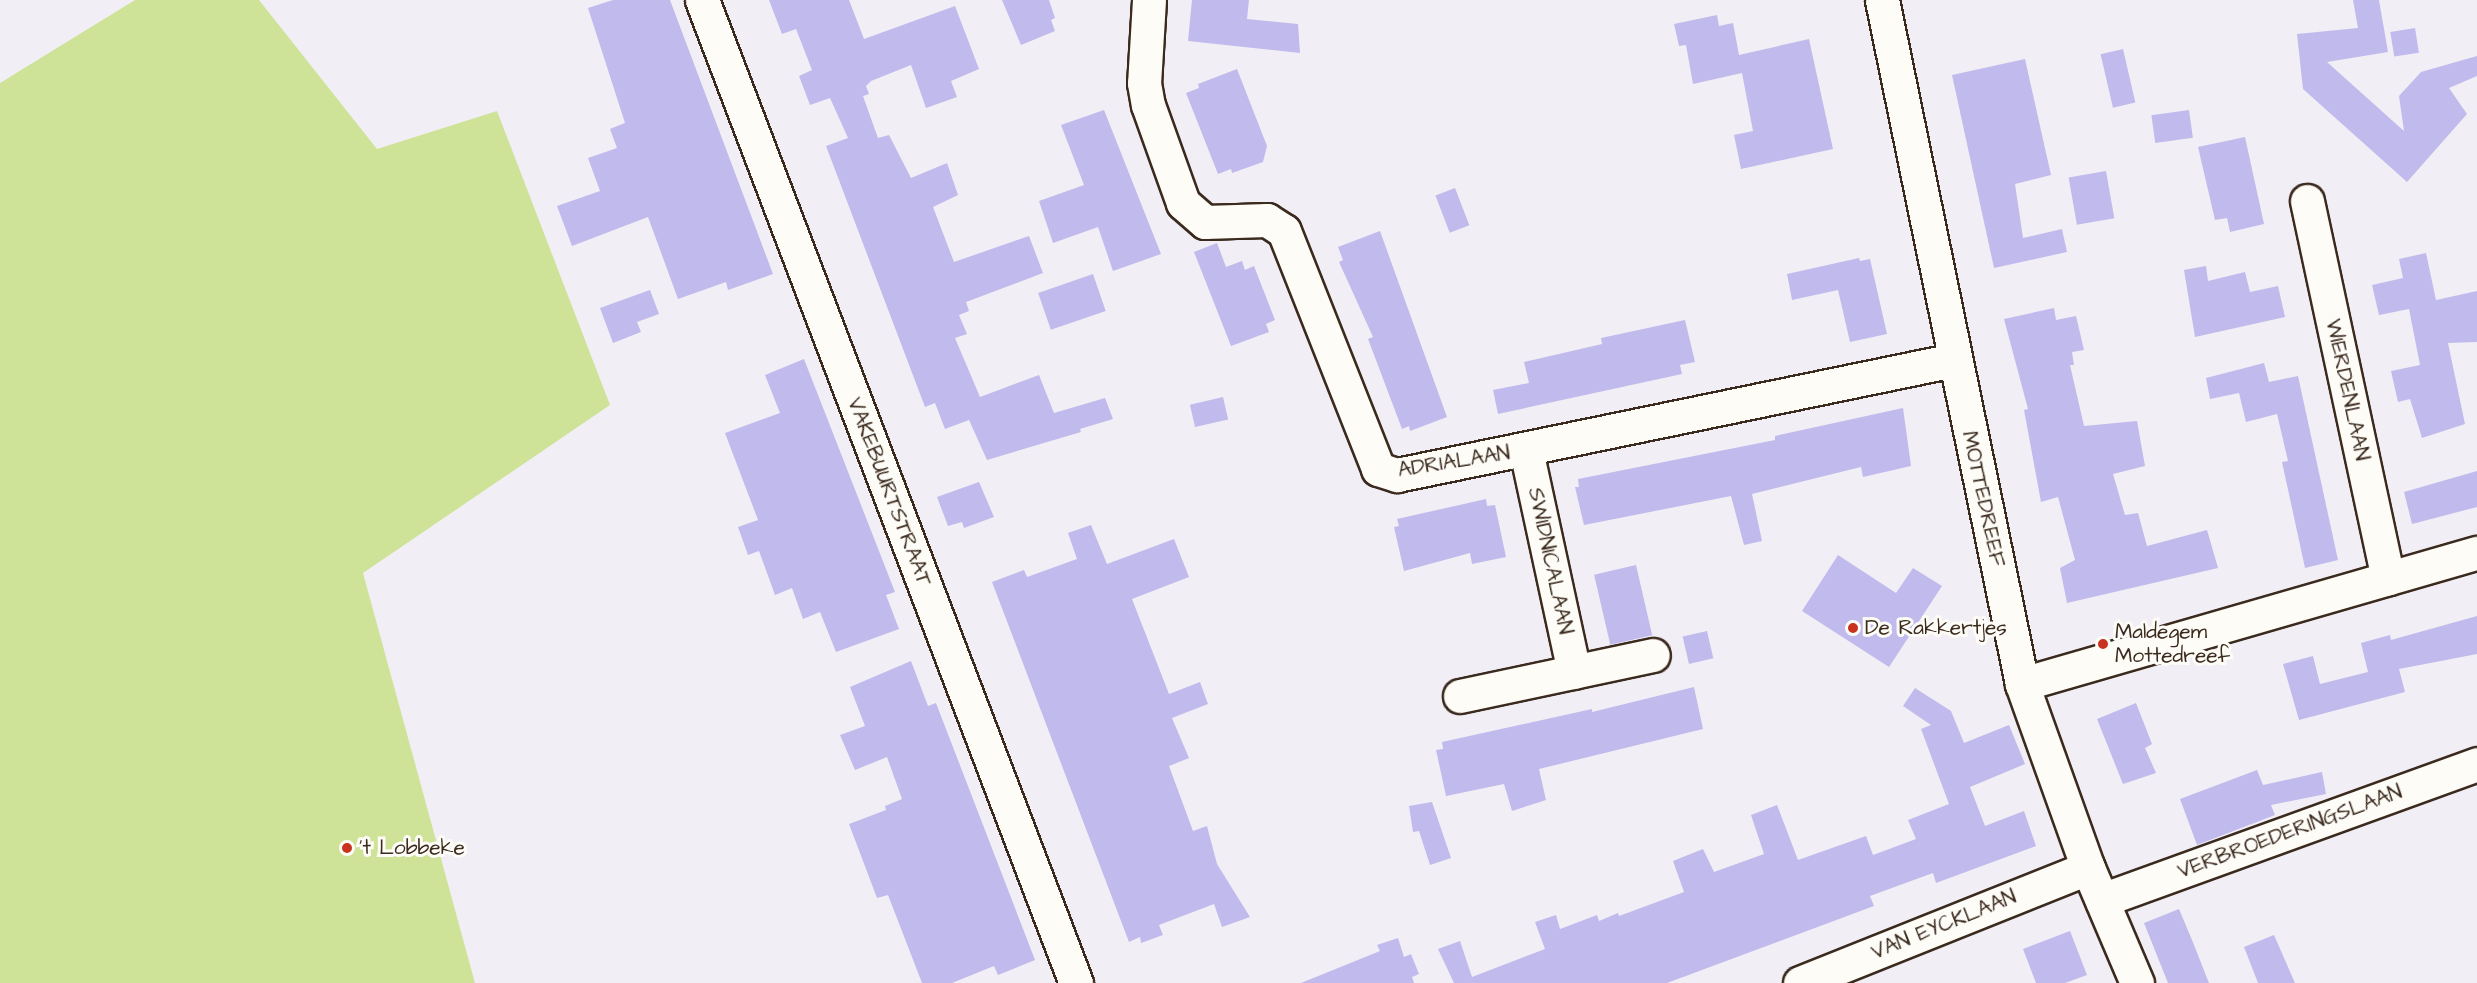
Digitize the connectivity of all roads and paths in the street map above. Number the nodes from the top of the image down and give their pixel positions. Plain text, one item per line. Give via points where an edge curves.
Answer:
1 (702, 0) edge
2 (1149, 0) edge
3 (1882, 0) edge
4 (2307, 201) dead end
5 (1954, 360) junction
6 (1526, 450) junction
7 (2477, 553) edge
8 (2388, 578) junction
9 (1653, 655) dead end
10 (1574, 672) junction
11 (2022, 684) junction
12 (1460, 696) dead end
13 (2477, 764) edge
14 (2088, 868) junction
15 (2102, 900) junction
16 (1076, 983) edge
17 (1800, 983) edge
18 (2136, 983) edge

1 - 16 street, VAKEBUURTSTRAAT
2 - 6 street, ADRIALAAN via 1144,84 1183,202 1205,222 1267,220 1284,231 1378,469 1397,475
3 - 5 street, MOTTEDREEF
4 - 8 street, WIERDENLAAN
5 - 6 street, ADRIALAAN
5 - 11 street, MOTTEDREEF
6 - 10 street, SWIDNICALAAN
7 - 8 street
8 - 11 street
9 - 10 street
10 - 12 street
11 - 14 street, MOTTEDREEF
13 - 15 street, VERBROEDERINGSLAAN
14 - 15 street, MOTTEDREEF
14 - 17 street, VAN EYCKLAAN
15 - 18 street, MOTTEDREEF

